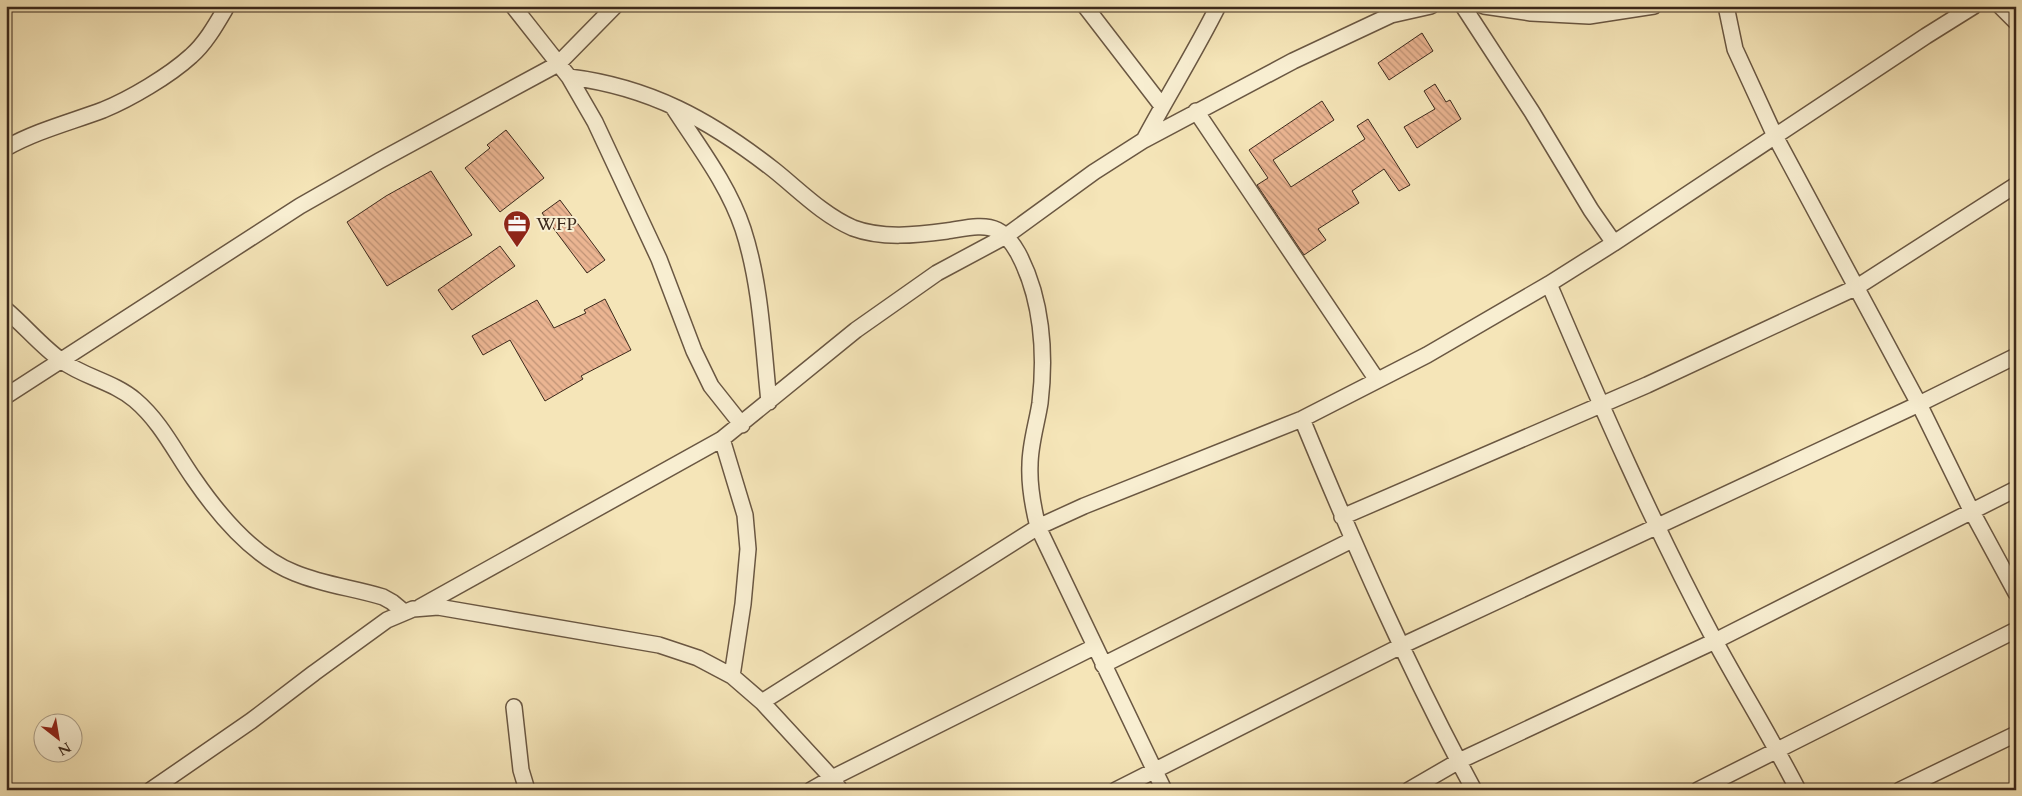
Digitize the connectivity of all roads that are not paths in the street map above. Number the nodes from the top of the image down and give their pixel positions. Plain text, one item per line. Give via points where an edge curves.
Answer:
1 (227, 6) edge
2 (513, 6) edge
3 (615, 6) edge
4 (1085, 6) edge
5 (1218, 6) edge
6 (1431, 6) edge
7 (1463, 6) edge
8 (1484, 6) edge
9 (1654, 6) edge
10 (1726, 6) edge
11 (1974, 6) edge
12 (2000, 6) edge
13 (2016, 22) edge
14 (558, 64) junction
15 (569, 77) junction
16 (672, 105) junction
17 (1162, 106) junction
18 (1196, 111) junction
19 (1775, 136) junction
20 (1144, 140) junction
21 (6, 148) edge
22 (2016, 186) edge
23 (1006, 236) junction
24 (1614, 243) junction
25 (1549, 284) junction
26 (1857, 287) junction
27 (6, 310) edge
28 (2016, 356) edge
29 (62, 361) junction
30 (1377, 380) junction
31 (6, 396) edge
32 (769, 402) junction
33 (1919, 404) junction
34 (1601, 405) junction
35 (1302, 419) junction
36 (742, 424) junction
37 (722, 439) junction
38 (2016, 489) edge
39 (1971, 510) junction
40 (1342, 516) junction
41 (1657, 526) junction
42 (1038, 527) junction
43 (1352, 540) junction
44 (2016, 593) edge
45 (420, 608) junction
46 (404, 612) junction
47 (2016, 630) edge
48 (1715, 641) junction
49 (1401, 646) junction
50 (1094, 647) junction
51 (1103, 665) junction
52 (732, 676) junction
53 (762, 702) junction
54 (514, 707) dead end
55 (2016, 734) edge
56 (1778, 750) junction
57 (1459, 761) junction
58 (1155, 770) junction
59 (836, 784) edge
60 (151, 790) edge
61 (527, 790) edge
62 (811, 790) edge
63 (1116, 790) edge
64 (1164, 790) edge
65 (1409, 790) edge
66 (1474, 790) edge
67 (1698, 790) edge
68 (1798, 790) edge
69 (1900, 790) edge

1 - 21 street via 191,56 152,84 105,109
2 - 14 street
3 - 14 street
4 - 17 street
5 - 17 street
6 - 18 street via 1391,15
7 - 24 street
8 - 9 street via 1530,13 1589,16
10 - 19 street via 1735,49
11 - 19 street
12 - 13 street
14 - 15 street
14 - 29 street via 300,206
15 - 16 street via 597,80
15 - 36 street via 595,122 659,260 711,386
16 - 23 street via 738,142 817,206 852,227 876,234 989,228
16 - 32 street via 720,179 743,228 757,288
17 - 20 street
18 - 20 street
18 - 30 street
19 - 24 street
19 - 26 street
20 - 23 street
22 - 26 street
23 - 32 street via 937,273 872,318
23 - 42 street via 1024,267 1043,345 1040,401 1030,464 1032,502
24 - 25 street
25 - 30 street via 1427,355
25 - 34 street
26 - 33 street
26 - 34 street
27 - 29 street
28 - 33 street
29 - 31 street
29 - 46 street via 135,400 170,441 209,501 242,536 270,559 294,573 383,597
30 - 35 street
32 - 36 street
33 - 39 street
33 - 41 street
34 - 40 street
34 - 41 street
35 - 40 street
35 - 42 street
36 - 37 street
37 - 45 street
37 - 52 street via 744,515 748,549 744,604
38 - 39 street
39 - 44 street
39 - 48 street
40 - 43 street
41 - 48 street
41 - 49 street
42 - 50 street
42 - 53 street
43 - 49 street
43 - 51 street
45 - 46 street
45 - 52 street via 455,609 659,645 698,658
46 - 60 street via 387,620
47 - 56 street
48 - 56 street
48 - 57 street
49 - 57 street
49 - 58 street
50 - 51 street
50 - 59 street
51 - 58 street
52 - 53 street
53 - 59 street
54 - 61 street via 521,770
55 - 69 street
56 - 67 street
56 - 68 street
57 - 65 street
57 - 66 street
58 - 63 street
58 - 64 street
59 - 62 street

